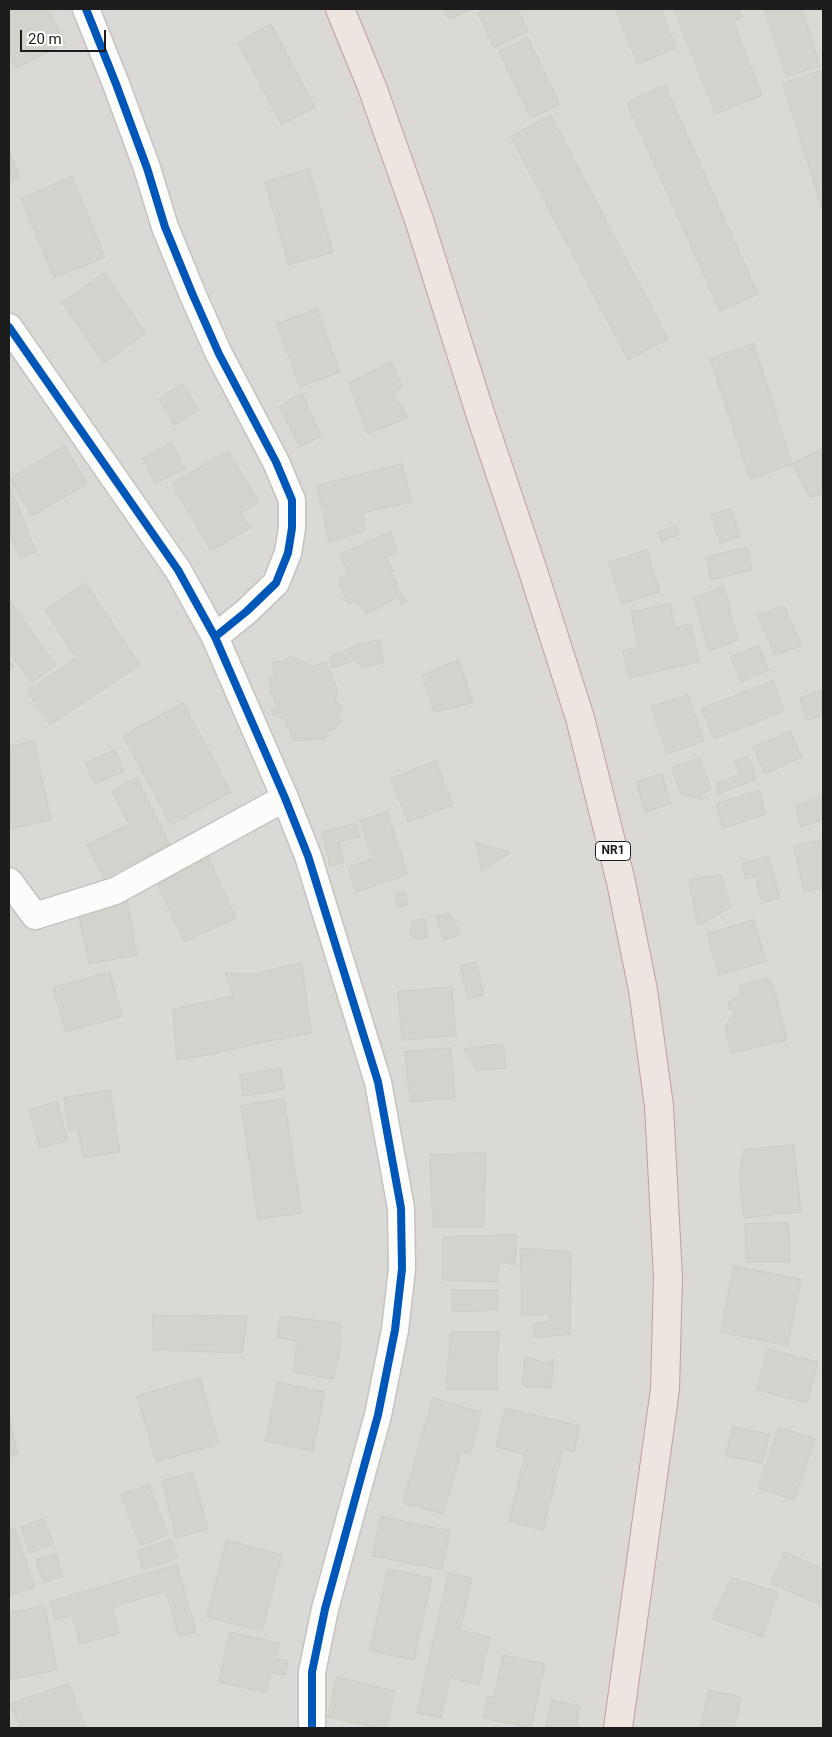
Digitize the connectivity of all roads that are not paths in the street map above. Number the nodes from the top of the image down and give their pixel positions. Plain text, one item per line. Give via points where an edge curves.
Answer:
1 (86, 9) edge
2 (340, 9) edge
3 (9, 327) edge
4 (216, 637) junction
5 (285, 798) junction
6 (9, 881) edge
7 (312, 1728) edge
8 (618, 1728) edge

1 - 4 street via 192,293 292,500 288,553 276,583
2 - 8 highway, NR1 via 372,87 419,220 580,718 621,882 643,990 659,1106 668,1278 665,1389
3 - 4 street via 178,570
4 - 5 street
5 - 6 street via 116,891 35,916
5 - 7 street via 308,856 378,1082 401,1208 402,1268 395,1330 378,1415 325,1609 312,1672

